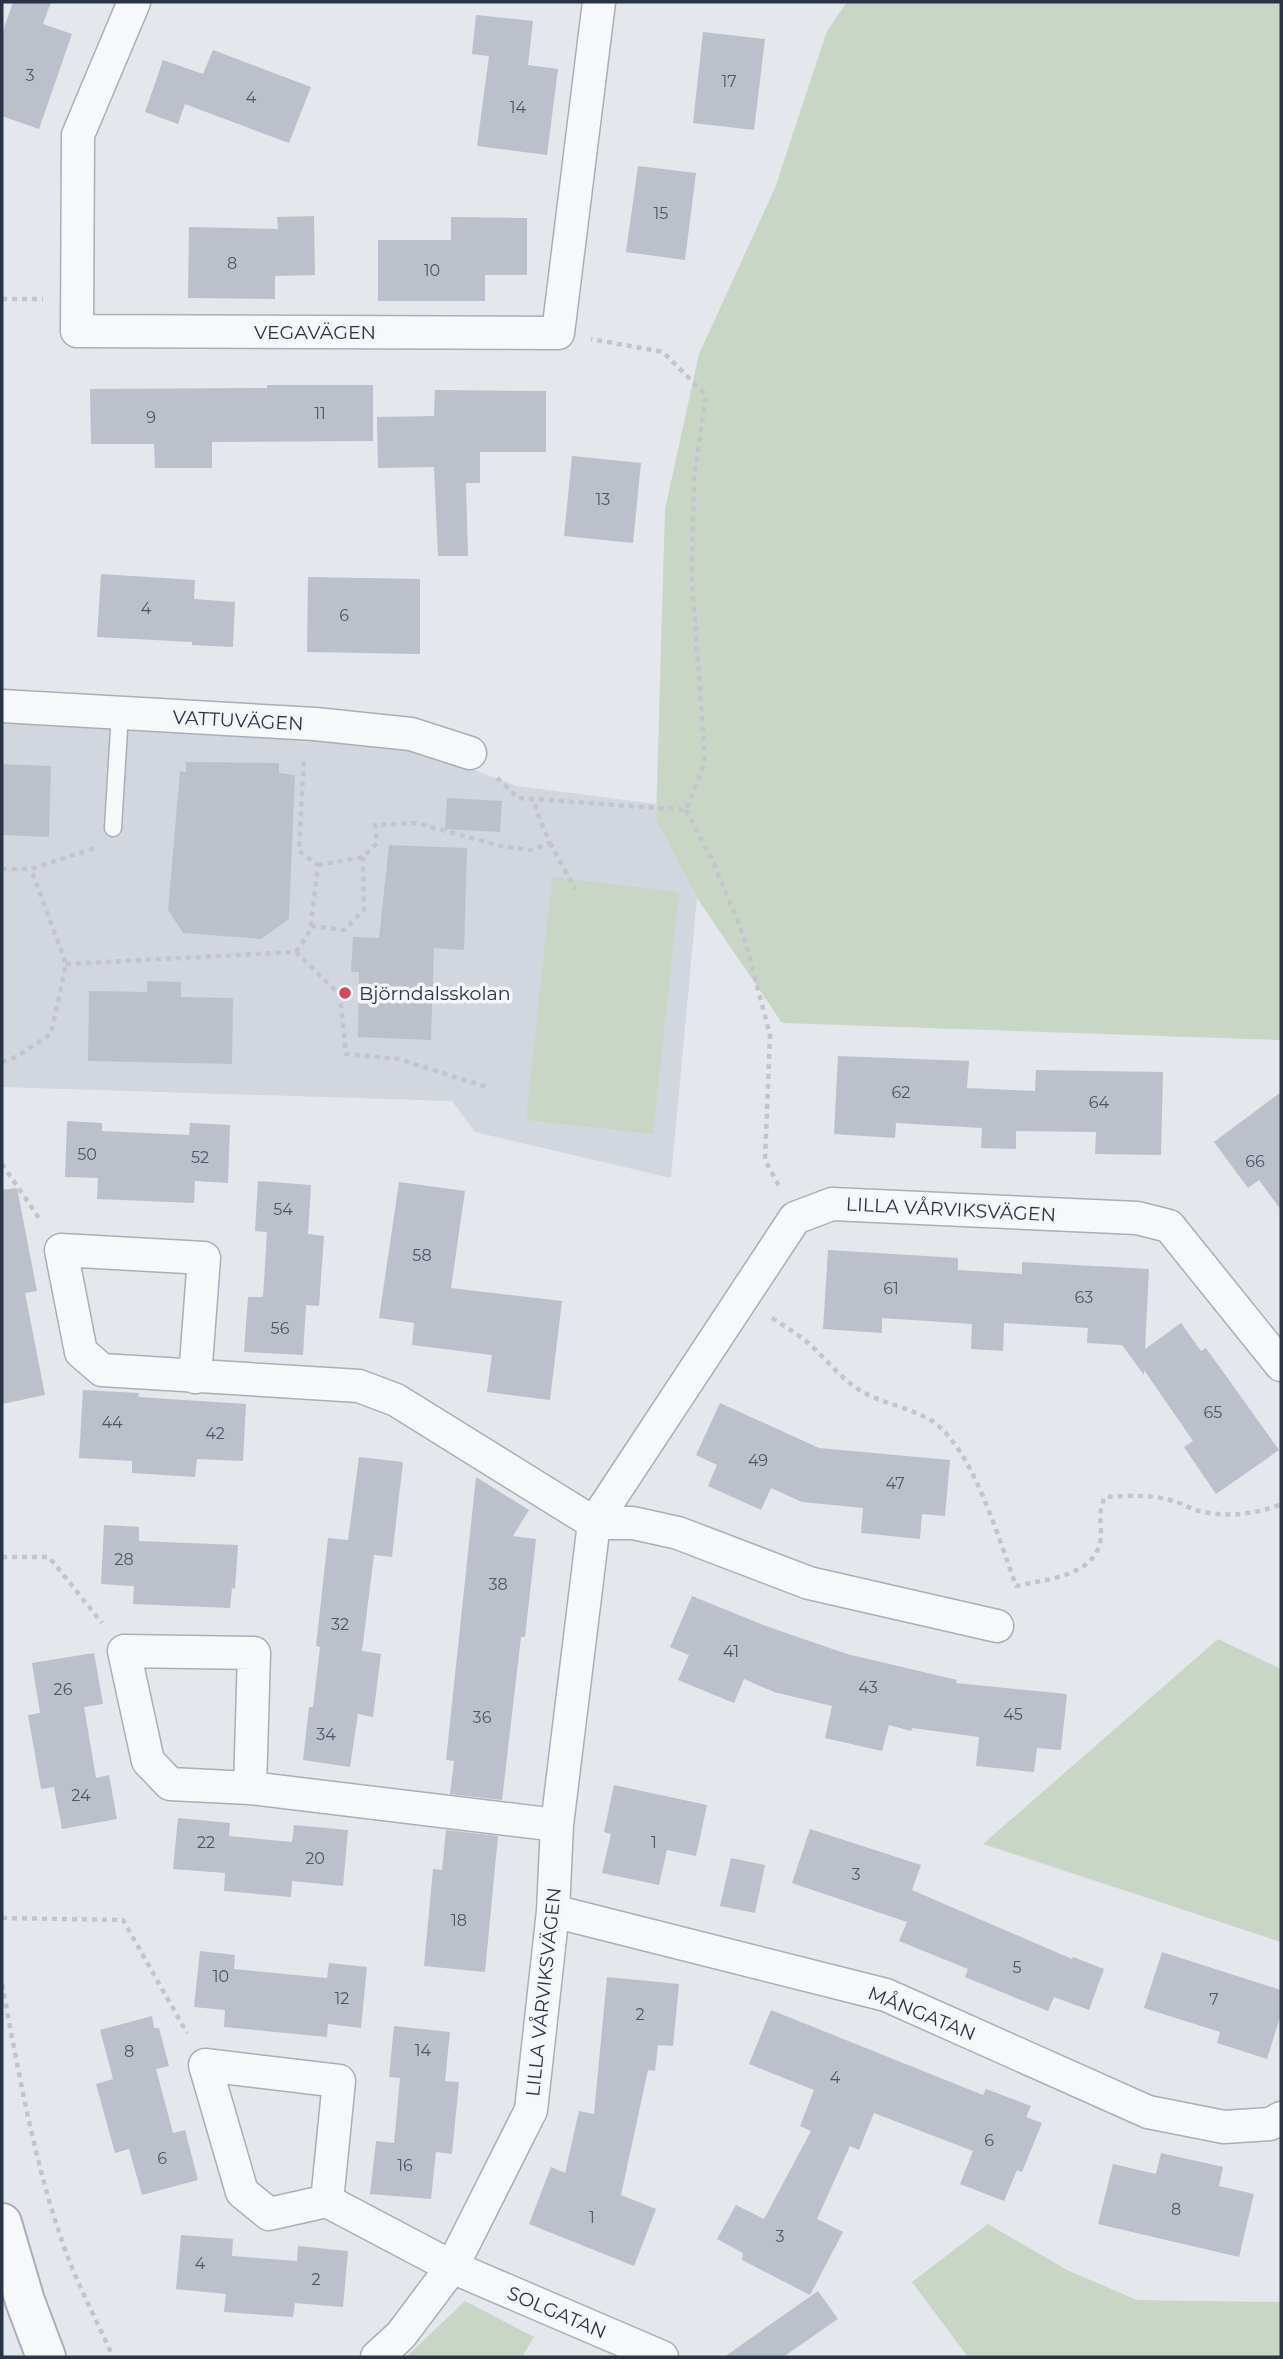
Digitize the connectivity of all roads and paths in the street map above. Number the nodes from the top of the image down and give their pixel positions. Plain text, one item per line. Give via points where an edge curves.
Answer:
1 (134, 2) edge
2 (599, 2) edge
3 (558, 333) junction
4 (2, 706) edge
5 (120, 713) junction
6 (306, 724) junction
7 (470, 753) joint
8 (535, 799) junction
9 (686, 810) junction
10 (113, 828) joint
11 (550, 843) junction
12 (363, 857) junction
13 (318, 865) junction
14 (2, 869) edge
15 (31, 869) junction
16 (575, 889) dead end
17 (311, 926) junction
18 (296, 952) junction
19 (66, 964) junction
20 (2, 1062) edge
21 (486, 1087) dead end
22 (2, 1164) edge
23 (795, 1218) junction
24 (61, 1250) junction
25 (743, 1297) junction
26 (1281, 1365) edge
27 (195, 1377) junction
28 (1281, 1504) edge
29 (594, 1523) junction
30 (2, 1557) edge
31 (997, 1626) dead end
32 (124, 1651) junction
33 (250, 1788) junction
34 (557, 1825) junction
35 (553, 1911) junction
36 (2, 1918) edge
37 (2, 1984) edge
38 (205, 2065) junction
39 (1281, 2118) edge
40 (327, 2201) junction
41 (2, 2223) edge
42 (452, 2267) junction
43 (46, 2357) edge
44 (113, 2357) edge
45 (377, 2357) edge
46 (662, 2357) edge

1 - 3 street, VEGAVÄGEN via 78,135 77,331
2 - 3 street
3 - 9 path via 663,352 706,395 694,478 692,579 705,761
4 - 5 street, VATTUVÄGEN
5 - 6 street, VATTUVÄGEN
5 - 10 lane
6 - 7 street, VATTUVÄGEN via 411,734
6 - 13 path via 299,851
7 - 8 path via 519,798
8 - 9 path
8 - 11 path
9 - 23 path via 744,937 770,1035 765,1160
10 - 15 path via 111,843
11 - 12 path via 531,850 416,824 375,825 377,843
11 - 16 path
12 - 13 path
12 - 17 path via 364,910 344,930
13 - 17 path
14 - 15 path
15 - 19 path
17 - 18 path
18 - 19 path
18 - 21 path via 340,995 346,1054 399,1059
19 - 20 path via 51,1034
22 - 24 path
23 - 25 street, LILLA VÅRVIKSVÄGEN
23 - 26 street, LILLA VÅRVIKSVÄGEN via 832,1204 1137,1218 1170,1226
24 - 27 street via 81,1352 102,1370
24 - 27 street via 204,1258
25 - 28 path via 808,1343 862,1392 930,1420 945,1432 987,1508 1016,1586 1087,1566 1098,1552 1100,1506 1105,1497 1152,1496 1215,1513 1246,1514
25 - 29 street, LILLA VÅRVIKSVÄGEN
27 - 29 street via 359,1386 396,1400
29 - 31 street via 633,1523 678,1533 809,1583
29 - 34 street, LILLA VÅRVIKSVÄGEN
30 - 32 path via 49,1557
32 - 33 street via 148,1761 170,1784
32 - 33 street via 254,1653
33 - 34 street
34 - 35 street, LILLA VÅRVIKSVÄGEN
35 - 39 street, MÅNGATAN via 886,1995 1148,2112 1224,2127 1270,2124
35 - 42 street, LILLA VÅRVIKSVÄGEN via 531,2110
36 - 38 path via 123,1920
37 - 44 path via 49,2200 68,2256
38 - 40 street via 242,2192 269,2214
38 - 40 street via 339,2081
40 - 42 street
41 - 43 street
42 - 45 street, LILLA VÅRVIKSVÄGEN via 401,2335
42 - 46 street, SOLGATAN

